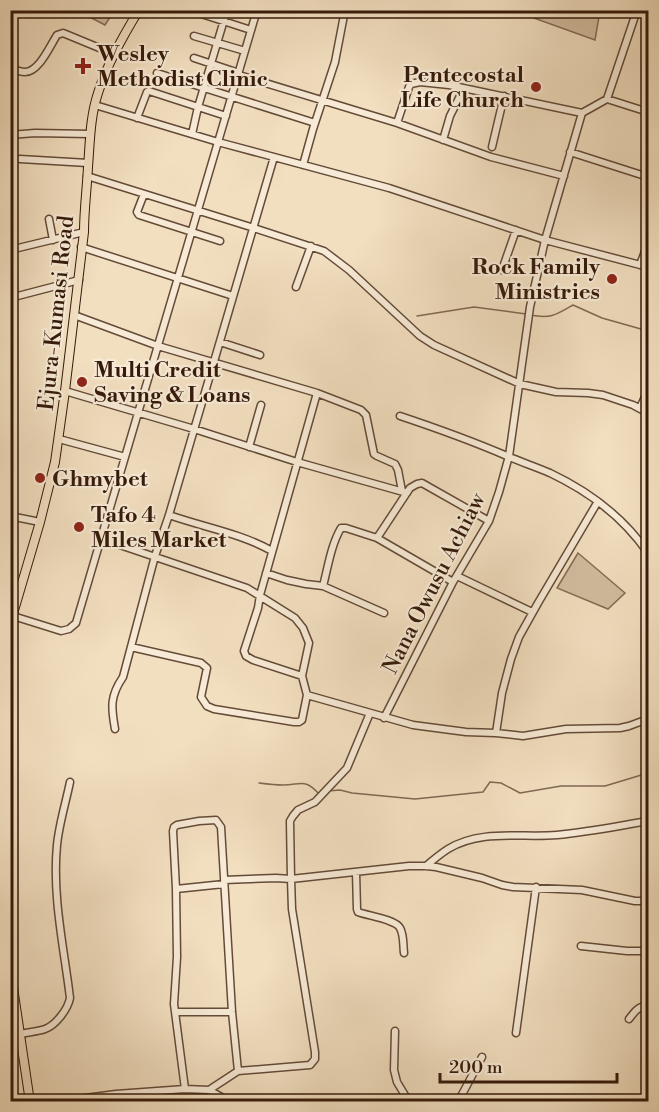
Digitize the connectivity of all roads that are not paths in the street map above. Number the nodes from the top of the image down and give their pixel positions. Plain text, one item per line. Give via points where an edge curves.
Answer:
1 (139, 10) edge
2 (189, 10) edge
3 (227, 10) edge
4 (257, 10) edge
5 (345, 10) edge
6 (637, 10) edge
7 (224, 21) junction
8 (251, 30) junction
9 (194, 36) dead end
10 (218, 42) junction
11 (245, 51) junction
12 (114, 54) junction
13 (194, 58) dead end
14 (211, 64) junction
15 (10, 68) edge
16 (157, 73) dead end
17 (239, 74) junction
18 (204, 87) junction
19 (232, 96) junction
20 (460, 96) dead end
21 (504, 96) junction
22 (607, 99) junction
23 (323, 100) junction
24 (95, 105) junction
25 (198, 107) junction
26 (648, 112) edge
27 (582, 113) junction
28 (226, 116) junction
29 (137, 118) junction
30 (315, 123) junction
31 (397, 123) junction
32 (90, 134) junction
33 (192, 134) junction
34 (10, 135) edge
35 (443, 140) junction
36 (219, 142) junction
37 (492, 147) dead end
38 (570, 152) junction
39 (274, 157) junction
40 (20, 159) dead end
41 (88, 163) junction
42 (303, 165) junction
43 (87, 176) junction
44 (564, 177) junction
45 (648, 177) edge
46 (144, 194) junction
47 (199, 211) junction
48 (49, 219) dead end
49 (254, 228) junction
50 (516, 230) junction
51 (84, 232) junction
52 (192, 233) junction
53 (53, 240) junction
54 (545, 240) junction
55 (220, 241) dead end
56 (648, 243) edge
57 (311, 246) junction
58 (81, 247) junction
59 (10, 250) edge
60 (640, 265) junction
61 (648, 267) edge
62 (502, 270) dead end
63 (179, 278) junction
64 (79, 280) junction
65 (296, 287) dead end
66 (233, 296) junction
67 (10, 298) edge
68 (74, 315) junction
69 (220, 342) junction
70 (158, 346) junction
71 (260, 355) dead end
72 (214, 363) junction
73 (520, 384) junction
74 (648, 390) edge
75 (66, 391) junction
76 (317, 393) junction
77 (261, 405) dead end
78 (640, 408) junction
79 (138, 413) junction
80 (648, 413) edge
81 (400, 416) dead end
82 (194, 429) junction
83 (59, 439) junction
84 (249, 447) junction
85 (509, 456) junction
86 (125, 457) junction
87 (297, 462) junction
88 (404, 492) junction
89 (597, 503) junction
90 (169, 515) junction
91 (10, 516) edge
92 (489, 521) junction
93 (40, 522) junction
94 (377, 538) junction
95 (102, 539) junction
96 (647, 549) edge
97 (272, 551) junction
98 (155, 556) junction
99 (266, 573) junction
100 (455, 579) junction
101 (323, 586) junction
102 (260, 595) junction
103 (532, 612) junction
104 (384, 613) dead end
105 (12, 614) edge
106 (131, 647) junction
107 (302, 676) junction
108 (307, 695) junction
109 (370, 713) junction
110 (384, 718) junction
111 (648, 719) edge
112 (115, 729) dead end
113 (496, 733) junction
114 (70, 782) dead end
115 (648, 821) edge
116 (426, 866) junction
117 (356, 872) junction
118 (291, 879) junction
119 (224, 882) junction
120 (536, 887) junction
121 (176, 889) junction
122 (648, 901) edge
123 (581, 946) dead end
124 (648, 951) edge
125 (404, 953) dead end
126 (10, 967) edge
127 (13, 1003) edge
128 (648, 1005) edge
129 (175, 1012) junction
130 (232, 1012) junction
131 (629, 1019) dead end
132 (395, 1031) dead end
133 (516, 1033) dead end
134 (20, 1034) junction
135 (482, 1057) dead end
136 (238, 1071) junction
137 (185, 1089) junction
138 (208, 1089) junction
139 (30, 1101) edge
140 (55, 1101) edge
141 (230, 1101) edge
142 (409, 1101) edge
143 (458, 1101) edge

1 - 12 main road, Ejura-Kumasi Road
2 - 7 street
3 - 7 street
4 - 8 street
5 - 23 street
6 - 22 street
7 - 8 street
7 - 10 street
8 - 11 street
9 - 10 street
10 - 11 street
10 - 14 street
11 - 17 street
12 - 15 street via 63,33 57,35 34,69 22,72
12 - 24 main road, Ejura-Kumasi Road
13 - 14 street
14 - 17 street
14 - 18 street
16 - 18 street
17 - 19 street
17 - 23 street
18 - 19 street
18 - 25 street
19 - 28 street
19 - 30 street
20 - 35 street
21 - 27 street
21 - 31 street via 449,84 415,82 409,87
21 - 37 street
22 - 26 street
22 - 27 street
23 - 30 street
23 - 31 street
24 - 29 street
24 - 32 main road, Ejura-Kumasi Road
25 - 28 street
25 - 29 street via 149,91
25 - 33 street
27 - 38 street, Nana Owusu Achiaw
28 - 36 street
29 - 33 street
30 - 42 street
31 - 35 street
32 - 34 street
32 - 41 main road, Ejura-Kumasi Road
33 - 36 street
35 - 44 street
36 - 39 street
36 - 47 street
38 - 44 street, Nana Owusu Achiaw
38 - 45 street
39 - 42 street
39 - 49 street
40 - 41 street
41 - 43 main road, Ejura-Kumasi Road
42 - 50 street via 389,188
43 - 46 street
43 - 51 main road, Ejura-Kumasi Road
44 - 54 street, Nana Owusu Achiaw
46 - 47 street
46 - 52 street via 139,215
47 - 49 street
47 - 52 street
48 - 53 street
49 - 57 street
49 - 66 street
50 - 54 street
50 - 62 street
51 - 53 street
51 - 58 main road, Ejura-Kumasi Road
52 - 55 street
52 - 63 street
53 - 59 street
54 - 60 street
54 - 73 street, Nana Owusu Achiaw via 530,307
56 - 60 street
57 - 65 street
57 - 73 street via 337,260 420,336
58 - 63 street
58 - 64 main road, Ejura-Kumasi Road
60 - 61 street
63 - 66 street
63 - 70 street
64 - 67 street
64 - 68 main road, Ejura-Kumasi Road
66 - 69 street
68 - 70 street
68 - 75 main road, Ejura-Kumasi Road
69 - 71 street
69 - 72 street
70 - 72 street
70 - 79 street
72 - 76 street
72 - 82 street
73 - 78 street via 556,392 603,395
73 - 85 street, Nana Owusu Achiaw
74 - 78 street
75 - 79 street
75 - 83 main road, Ejura-Kumasi Road
76 - 87 street
76 - 88 street via 366,415 374,454 395,464
77 - 84 street
78 - 80 street
79 - 82 street
79 - 86 street
81 - 85 street
82 - 84 street
82 - 90 street
83 - 86 street
83 - 93 main road, Ejura-Kumasi Road
84 - 87 street
85 - 89 street via 550,473
85 - 92 street, Nana Owusu Achiaw
86 - 95 street
87 - 88 street
87 - 97 street
88 - 92 street via 417,484 427,484
88 - 94 street
89 - 96 street
89 - 103 street
90 - 97 street via 220,529
90 - 98 street
91 - 93 street
92 - 100 street, Nana Owusu Achiaw
93 - 105 main road, Ejura-Kumasi Road
94 - 100 street
94 - 101 street via 341,528
95 - 98 street
95 - 105 street via 73,627 61,631
97 - 99 street
98 - 102 street
98 - 106 street
99 - 101 street
99 - 102 street
100 - 103 street
100 - 110 street, Nana Owusu Achiaw
101 - 104 street
102 - 107 street via 295,618 307,635
102 - 107 street via 244,654
103 - 113 street via 511,659
106 - 108 street via 201,663 207,668 201,697 214,709 299,722
106 - 112 street via 115,690
107 - 108 street
108 - 109 street
109 - 110 street
109 - 118 street via 347,768 315,802 298,810 290,821
110 - 113 street
111 - 113 street via 620,728 566,729 523,736
114 - 134 street via 56,868 69,1004 47,1029
115 - 116 street via 592,832 478,838 448,849
116 - 117 street
116 - 120 street via 502,885
117 - 118 street
117 - 125 street via 358,912 397,924
118 - 119 street
118 - 136 street via 315,1059 310,1065
119 - 121 street
119 - 121 street via 219,823 213,820 177,825 173,831
119 - 130 street
120 - 122 street
120 - 133 street
121 - 129 street
123 - 124 street
126 - 127 main road
127 - 134 main road
128 - 131 street via 640,1006
129 - 130 street
129 - 137 street
130 - 136 street
132 - 142 street via 394,1070
134 - 139 main road
135 - 143 street
136 - 138 street
137 - 138 street
137 - 140 street
138 - 141 street

